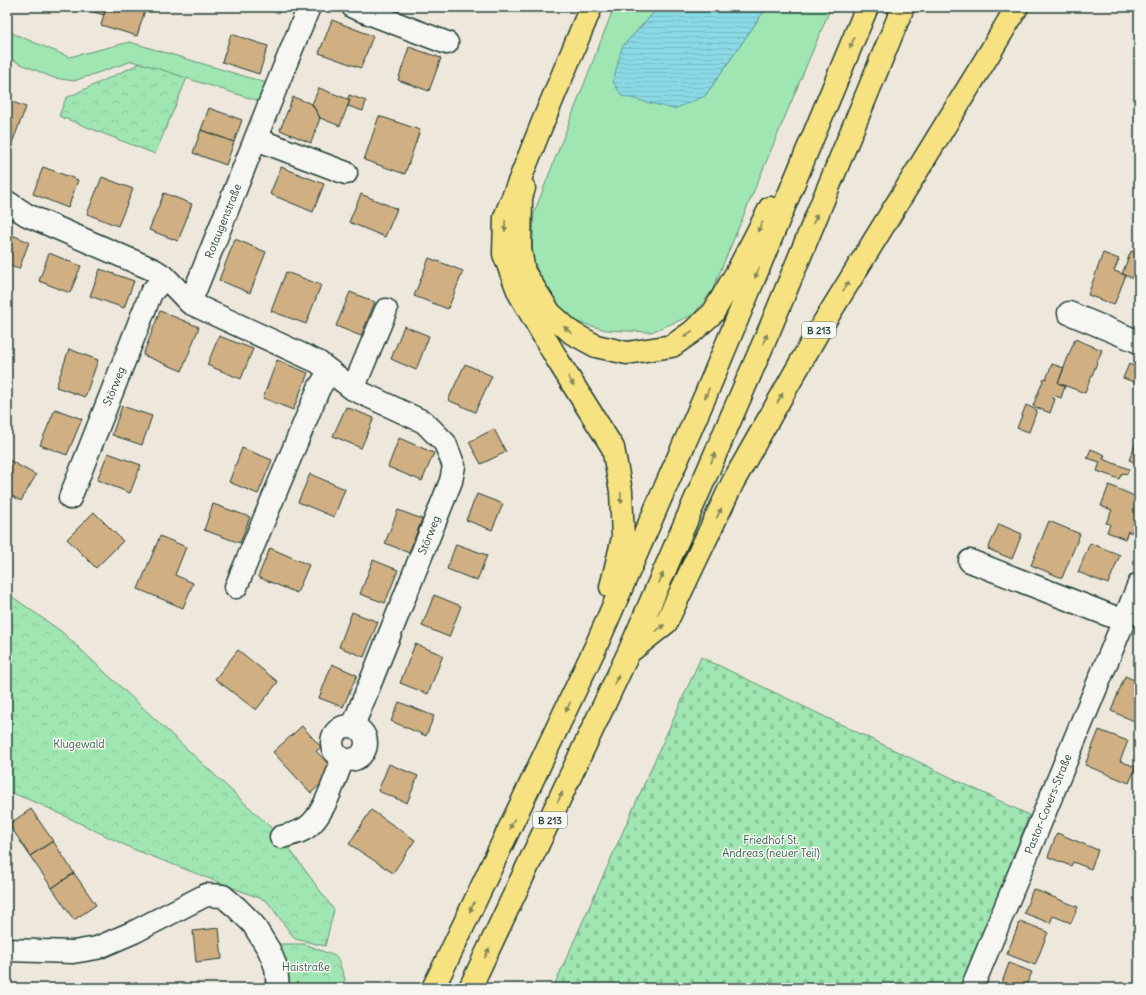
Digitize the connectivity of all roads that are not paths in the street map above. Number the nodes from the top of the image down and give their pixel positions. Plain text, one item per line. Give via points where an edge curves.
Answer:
1 (309, 7) edge
2 (353, 7) edge
3 (591, 7) edge
4 (867, 7) edge
5 (903, 7) edge
6 (1016, 7) edge
7 (447, 43) dead end
8 (542, 124) junction
9 (256, 139) junction
10 (809, 146) junction
11 (346, 173) dead end
12 (7, 202) edge
13 (165, 277) junction
14 (190, 303) junction
15 (386, 310) dead end
16 (1069, 313) dead end
17 (1139, 342) edge
18 (330, 371) junction
19 (354, 389) junction
20 (70, 498) dead end
21 (970, 561) dead end
22 (1139, 584) edge
23 (236, 587) dead end
24 (1124, 620) junction
25 (596, 646) junction
26 (629, 652) junction
27 (281, 837) dead end
28 (7, 950) edge
29 (278, 988) edge
30 (433, 988) edge
31 (470, 988) edge
32 (972, 988) edge

1 - 9 street, Rotaugenstraße
2 - 7 street
3 - 8 highway
4 -> 10 highway, B 213
26 -> 5 highway, B 213 via 771,326
26 -> 6 highway, B 213 via 666,623 733,482 818,332
10 -> 8 highway, B 213 via 783,185 713,312 672,346 627,353 596,346 572,333 550,313 524,272 520,249 521,198
8 -> 25 highway, B 213 via 505,217 504,254 519,293 612,448 621,491 623,538
9 - 11 street
9 - 14 street, Rotaugenstraße
10 -> 25 highway, B 213 via 706,394
12 - 13 street, Störweg via 27,215
13 - 14 street, Störweg
13 - 20 street, Störweg via 151,293
14 - 18 street, Störweg via 318,362
15 - 19 street
16 - 17 street
18 - 19 street, Störweg
18 - 23 street via 319,388
19 - 27 street, Störweg via 424,422 444,443 454,466 451,481 353,726 362,730 366,748 361,756 352,760 343,759 322,810 312,824 300,832
21 - 24 street
22 - 24 street, Pastor-Covers-Straße
24 - 32 street, Pastor-Covers-Straße
25 -> 30 highway, B 213
31 -> 26 highway, B 213
28 - 29 street via 73,952 97,948 206,895 223,896 253,924 269,950 276,967

